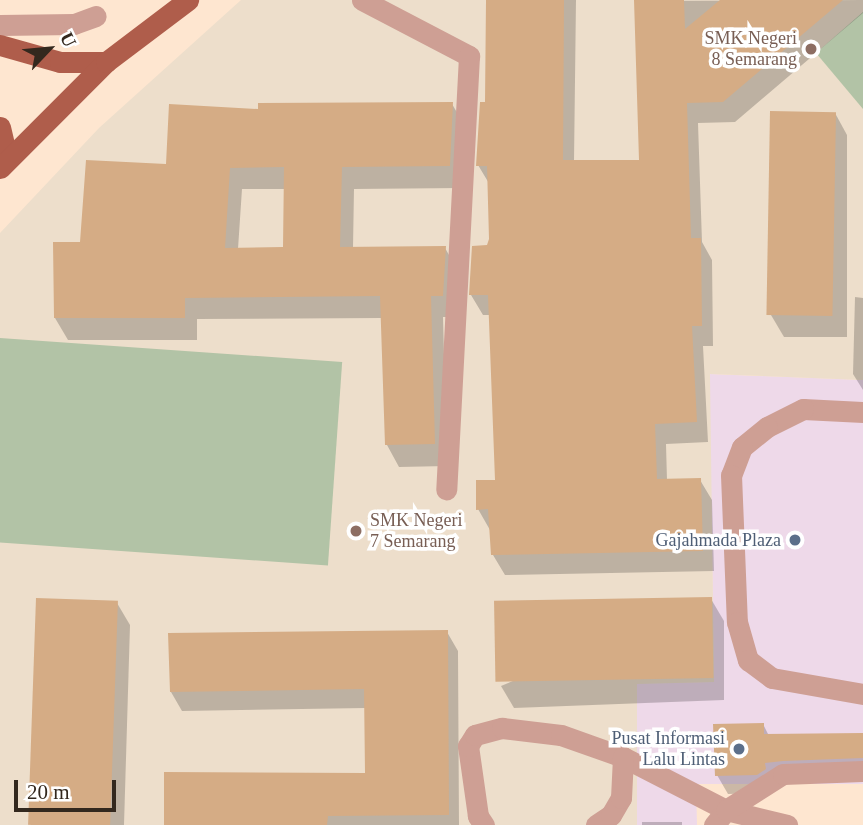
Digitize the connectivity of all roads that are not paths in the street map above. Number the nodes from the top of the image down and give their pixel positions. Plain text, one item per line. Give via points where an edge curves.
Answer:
1 (188, 0) edge
2 (362, 0) edge
3 (96, 16) dead end
4 (0, 25) edge
5 (0, 46) edge
6 (106, 62) junction
7 (0, 127) edge
8 (4, 162) edge
9 (863, 412) edge
10 (446, 489) dead end
11 (863, 694) edge
12 (623, 757) junction
13 (863, 771) edge
14 (722, 820) edge
15 (484, 825) edge
16 (596, 825) edge
17 (787, 825) edge

1 - 6 main road
2 - 10 street via 469,56
3 - 4 street via 74,24
5 - 6 main road via 60,62
6 - 8 main road
7 - 8 main road
9 - 11 street via 803,409 743,447 731,475 737,622 748,660 772,678
12 - 14 street
12 - 15 street via 561,735 502,728 475,735 468,746 478,816
12 - 16 street via 621,798 611,815
13 - 14 street via 783,774
14 - 17 street

